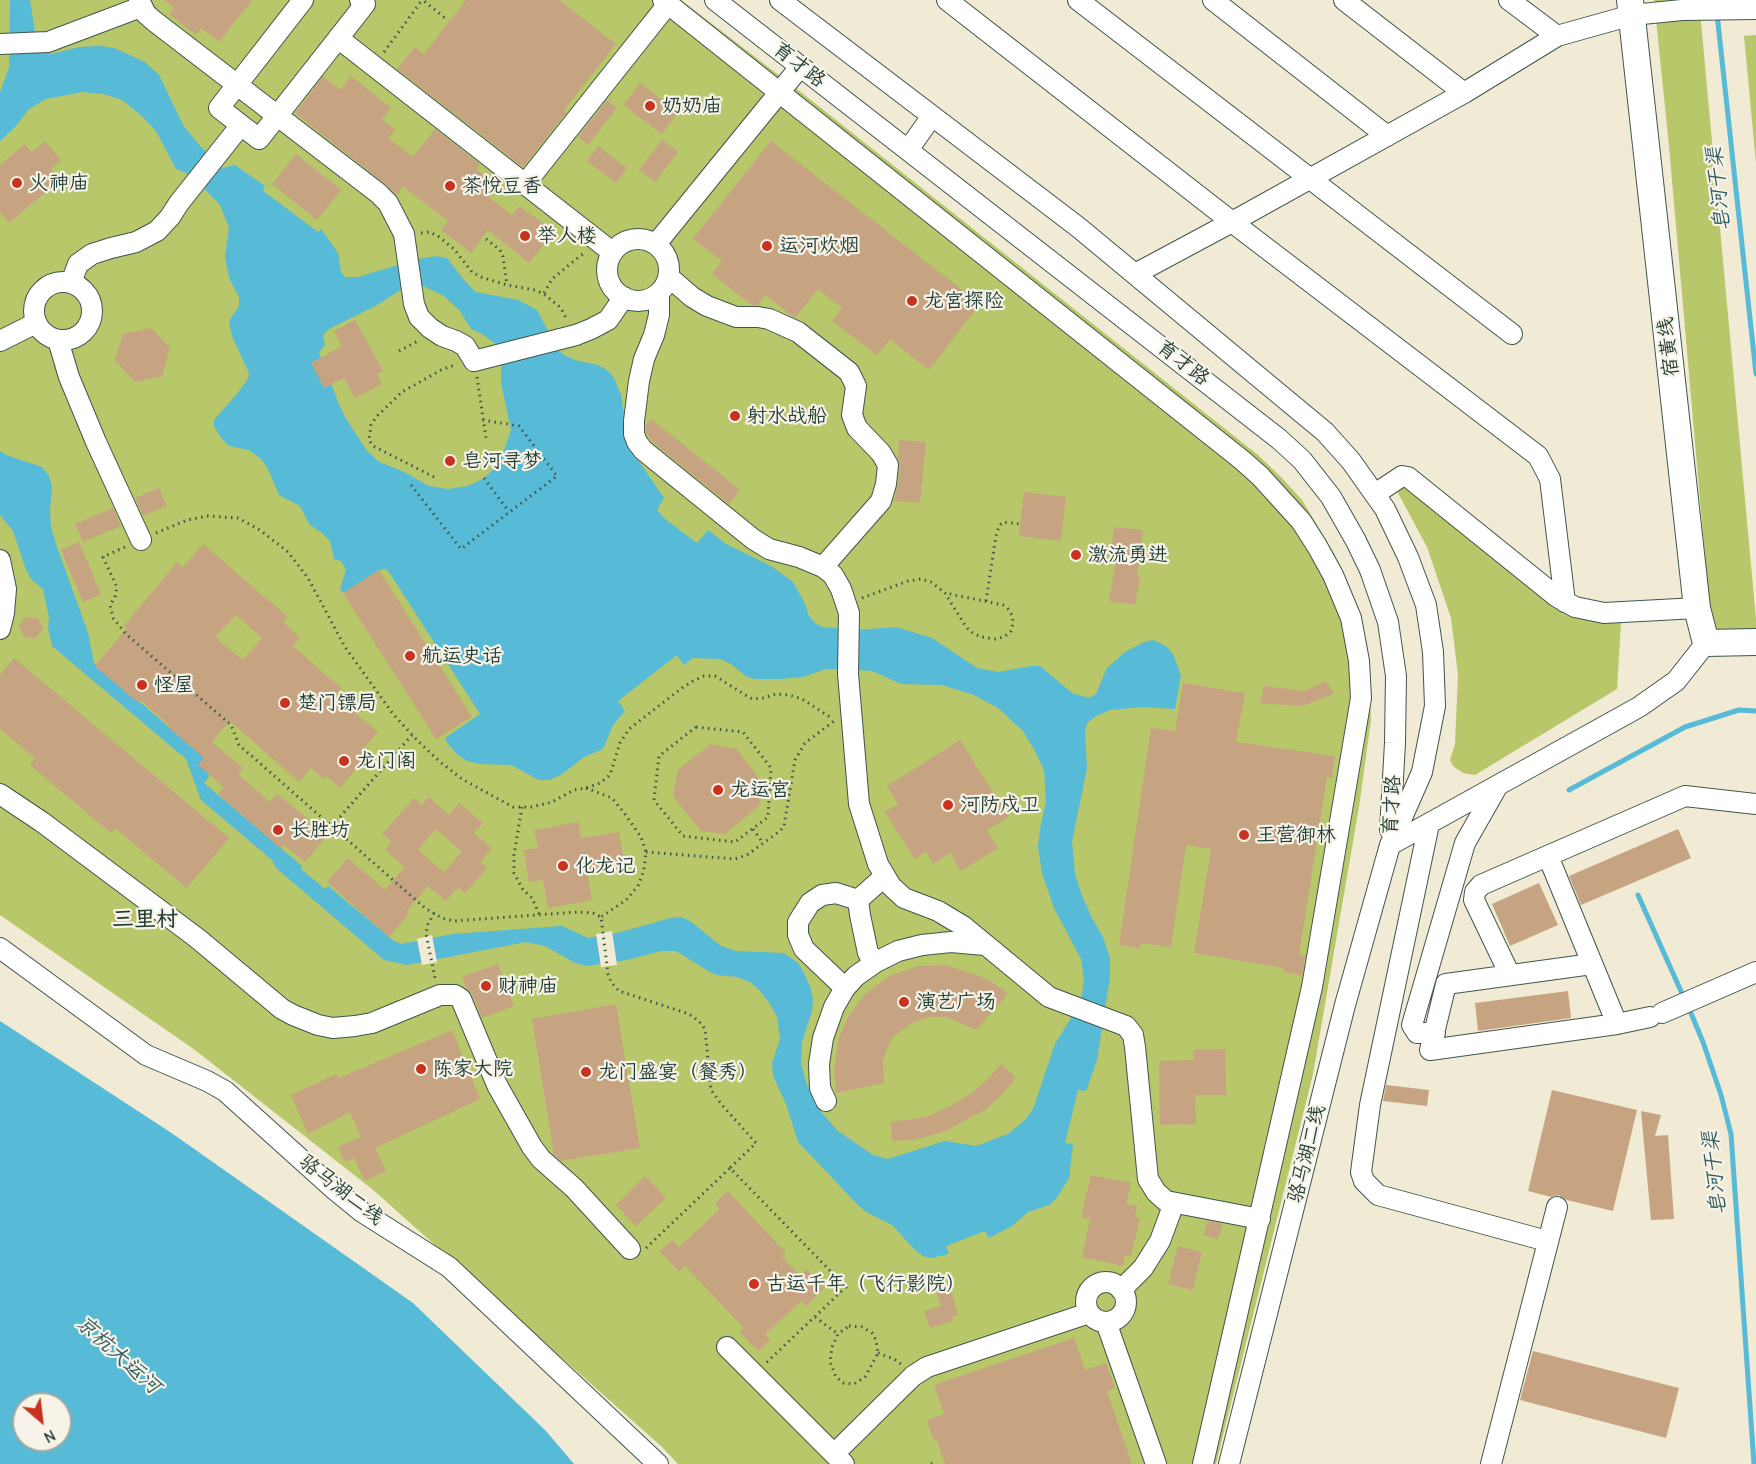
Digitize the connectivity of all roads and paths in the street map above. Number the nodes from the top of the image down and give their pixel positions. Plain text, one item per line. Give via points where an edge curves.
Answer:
1 (303, 0) edge
2 (360, 0) edge
3 (715, 0) edge
4 (780, 0) edge
5 (946, 0) edge
6 (1078, 0) edge
7 (1213, 0) edge
8 (1344, 0) edge
9 (1509, 0) edge
10 (665, 2) edge
11 (140, 3) edge
12 (1631, 8) edge
13 (1756, 9) edge
14 (445, 18) dead end
15 (1557, 36) junction
16 (338, 38) junction
17 (0, 44) edge
18 (373, 66) junction
19 (800, 66) junction
20 (237, 85) junction
21 (780, 92) junction
22 (1464, 93) junction
23 (277, 116) junction
24 (932, 116) junction
25 (241, 125) junction
26 (1387, 136) junction
27 (908, 150) junction
28 (1309, 179) junction
29 (525, 184) junction
30 (1232, 222) junction
31 (405, 239) junction
32 (486, 239) dead end
33 (656, 244) junction
34 (606, 247) junction
35 (1135, 274) junction
36 (669, 277) junction
37 (71, 283) junction
38 (507, 285) junction
39 (544, 294) junction
40 (659, 294) junction
41 (624, 297) junction
42 (36, 323) junction
43 (576, 334) junction
44 (1512, 334) dead end
45 (58, 340) junction
46 (0, 341) edge
47 (474, 361) junction
48 (483, 420) junction
49 (486, 438) dead end
50 (434, 477) dead end
51 (484, 478) dead end
52 (411, 485) dead end
53 (1375, 494) junction
54 (509, 512) junction
55 (1021, 524) dead end
56 (141, 540) junction
57 (0, 560) edge
58 (823, 567) junction
59 (945, 593) junction
60 (986, 602) junction
61 (1565, 602) junction
62 (846, 604) junction
63 (1697, 608) junction
64 (0, 629) edge
65 (1756, 642) edge
66 (1706, 643) junction
67 (412, 735) junction
68 (1498, 785) junction
69 (586, 788) junction
70 (0, 794) edge
71 (1756, 804) edge
72 (522, 807) junction
73 (1428, 824) junction
74 (331, 826) junction
75 (753, 829) junction
76 (763, 843) junction
77 (1390, 845) junction
78 (646, 852) junction
79 (1548, 856) junction
80 (885, 876) junction
81 (858, 900) junction
82 (434, 914) junction
83 (539, 915) junction
84 (601, 917) junction
85 (986, 945) junction
86 (0, 948) edge
87 (876, 962) junction
88 (1592, 964) junction
89 (1756, 972) edge
90 (1510, 975) junction
91 (845, 988) junction
92 (440, 995) junction
93 (1617, 1024) junction
94 (1435, 1033) junction
95 (826, 1101) dead end
96 (730, 1168) junction
97 (1174, 1203) junction
98 (1557, 1207) dead end
99 (1260, 1219) junction
100 (1547, 1241) junction
101 (630, 1249) joint
102 (1121, 1290) junction
103 (815, 1317) junction
104 (1098, 1317) junction
105 (838, 1334) junction
106 (727, 1347) dead end
107 (878, 1353) junction
108 (754, 1374) junction
109 (913, 1376) junction
110 (839, 1459) edge
111 (658, 1464) edge
112 (1156, 1464) edge
113 (1203, 1464) edge
114 (1229, 1464) edge
115 (1491, 1464) edge

1 - 20 street
2 - 16 street via 365,3
3 - 19 street, 育才路
4 - 24 street, 育才路
5 - 30 street
6 - 28 street
7 - 26 street
8 - 22 street
9 - 15 street
10 - 21 street
10 - 29 street
11 - 17 street via 48,42
11 - 20 street via 154,21
12 - 13 street
12 - 15 street
12 - 63 main road, 宿黄线
14 - 18 path via 424,1 420,3
15 - 22 street
16 - 18 street
16 - 23 street
18 - 29 street
19 - 21 street
19 - 27 street, 育才路
20 - 23 street
20 - 25 street via 219,108
21 - 33 street
21 - 99 street via 1242,460 1301,521 1333,575 1351,618 1359,662 1360,698 1312,987
22 - 26 street
23 - 25 street via 259,139
23 - 31 street via 378,193 388,203
24 - 27 street
24 - 35 street, 育才路
25 - 37 street via 157,231 136,243 92,254 78,264
26 - 28 street
27 - 77 street, 育才路 via 1279,439 1302,460 1331,497 1370,570 1388,622 1396,676
28 - 30 street
28 - 44 street
29 - 34 street
30 - 35 street
30 - 61 street via 1538,456 1550,479
31 - 38 path via 429,232 438,236 472,272
31 - 47 street via 419,317 442,336 465,346
32 - 38 path via 500,250
33 - 34 street via 634,238 616,248
33 - 36 street via 667,256
34 - 39 path via 552,279
34 - 41 street via 608,277 612,287
35 - 53 street, 育才路 via 1325,432
36 - 40 street
36 - 58 street via 707,306 736,317 769,319 798,332 849,372 856,386 852,415 856,428 888,465 886,484 881,501
37 - 42 street via 61,282 44,289 34,304
37 - 45 street via 80,287 91,302 90,322 77,337
38 - 39 path
39 - 43 path via 561,308
40 - 41 street via 639,302
40 - 58 street via 657,325 639,381 634,421 638,442 753,539 768,549
41 - 43 street via 608,320
42 - 45 street via 41,331
42 - 46 street
43 - 47 street
45 - 56 street via 69,377
47 - 48 path
47 - 50 path via 455,364 418,381 376,416 371,426 369,440 373,446
48 - 49 path
48 - 54 path via 519,426 557,476
51 - 54 path
52 - 54 path via 461,549
53 - 61 street via 1402,476 1408,477
53 - 77 street, 育才路 via 1408,557 1426,605 1435,684 1435,706 1422,772
55 - 60 path via 1003,522 999,526
56 - 67 path via 187,520 208,516 238,518 260,530 288,552 308,578 345,648
56 - 74 path via 103,557 117,587 110,605 113,618 126,634 231,725 238,745
57 - 64 street via 6,589
58 - 62 street via 833,575
59 - 60 path
59 - 60 path via 974,634 982,638 1004,637 1011,631 1012,615 1003,605
59 - 62 path via 921,579
61 - 63 street via 1604,613
62 - 80 street via 859,804
63 - 66 main road, 宿黄线
65 - 66 main road
66 - 68 street via 1676,681 1639,707
67 - 72 path via 462,779 513,807
67 - 74 path
68 - 73 street
68 - 94 street via 1465,843 1412,1025 1416,1033
69 - 72 path via 552,802
69 - 76 path via 610,774 629,729 704,676 715,676 752,699 776,694 802,699 835,720 805,743 795,759 784,826
69 - 78 path via 612,798 641,837
70 - 92 street via 198,938 293,1016 326,1027 355,1026 372,1023
71 - 79 street via 1685,796
72 - 83 path via 514,873
73 - 77 street
73 - 100 street via 1370,1105 1361,1172 1378,1195
74 - 82 path
75 - 75 path via 735,842 683,836 654,800 659,756 696,728 743,732 771,768 768,817
75 - 76 path
76 - 78 path via 735,859
77 - 114 street, 骆马湖二线 via 1345,1005
78 - 84 path via 638,886 626,900
79 - 88 street
79 - 90 street via 1481,885 1473,895
80 - 81 street
80 - 85 street via 904,898 947,916
81 - 87 street via 868,953
81 - 91 street via 836,893 822,895 810,903 798,921 804,949
82 - 83 path via 454,921
82 - 92 path via 426,934
83 - 84 path via 577,912
84 - 96 path via 608,974 619,991 689,1014 705,1029 711,1090 756,1143
85 - 87 street via 922,945
85 - 97 street via 1049,997 1126,1026 1133,1035 1148,1179 1156,1192
86 - 111 street, 骆马湖二线 via 146,1055 225,1091 362,1212 450,1267
87 - 91 street
88 - 90 street
88 - 93 street
89 - 93 street via 1656,1015
90 - 94 street via 1446,984
91 - 95 street via 834,1007 819,1064 820,1089
92 - 101 street via 461,999 497,1085 541,1159 574,1188
93 - 94 street via 1431,1050
96 - 101 path via 637,1257
96 - 103 path via 846,1287
97 - 99 street
97 - 102 street via 1160,1241 1143,1268
98 - 100 street
99 - 113 street
100 - 115 street
102 - 104 street via 1125,1308 1118,1318
102 - 104 street via 1111,1283 1092,1288 1086,1300
103 - 105 path
103 - 108 path
104 - 109 street via 927,1367
104 - 112 street
105 - 107 path via 849,1326 862,1327 872,1333
105 - 107 path via 830,1362 843,1383 854,1384 865,1377
106 - 108 street
107 - 109 path via 894,1359
108 - 110 street
109 - 110 street

